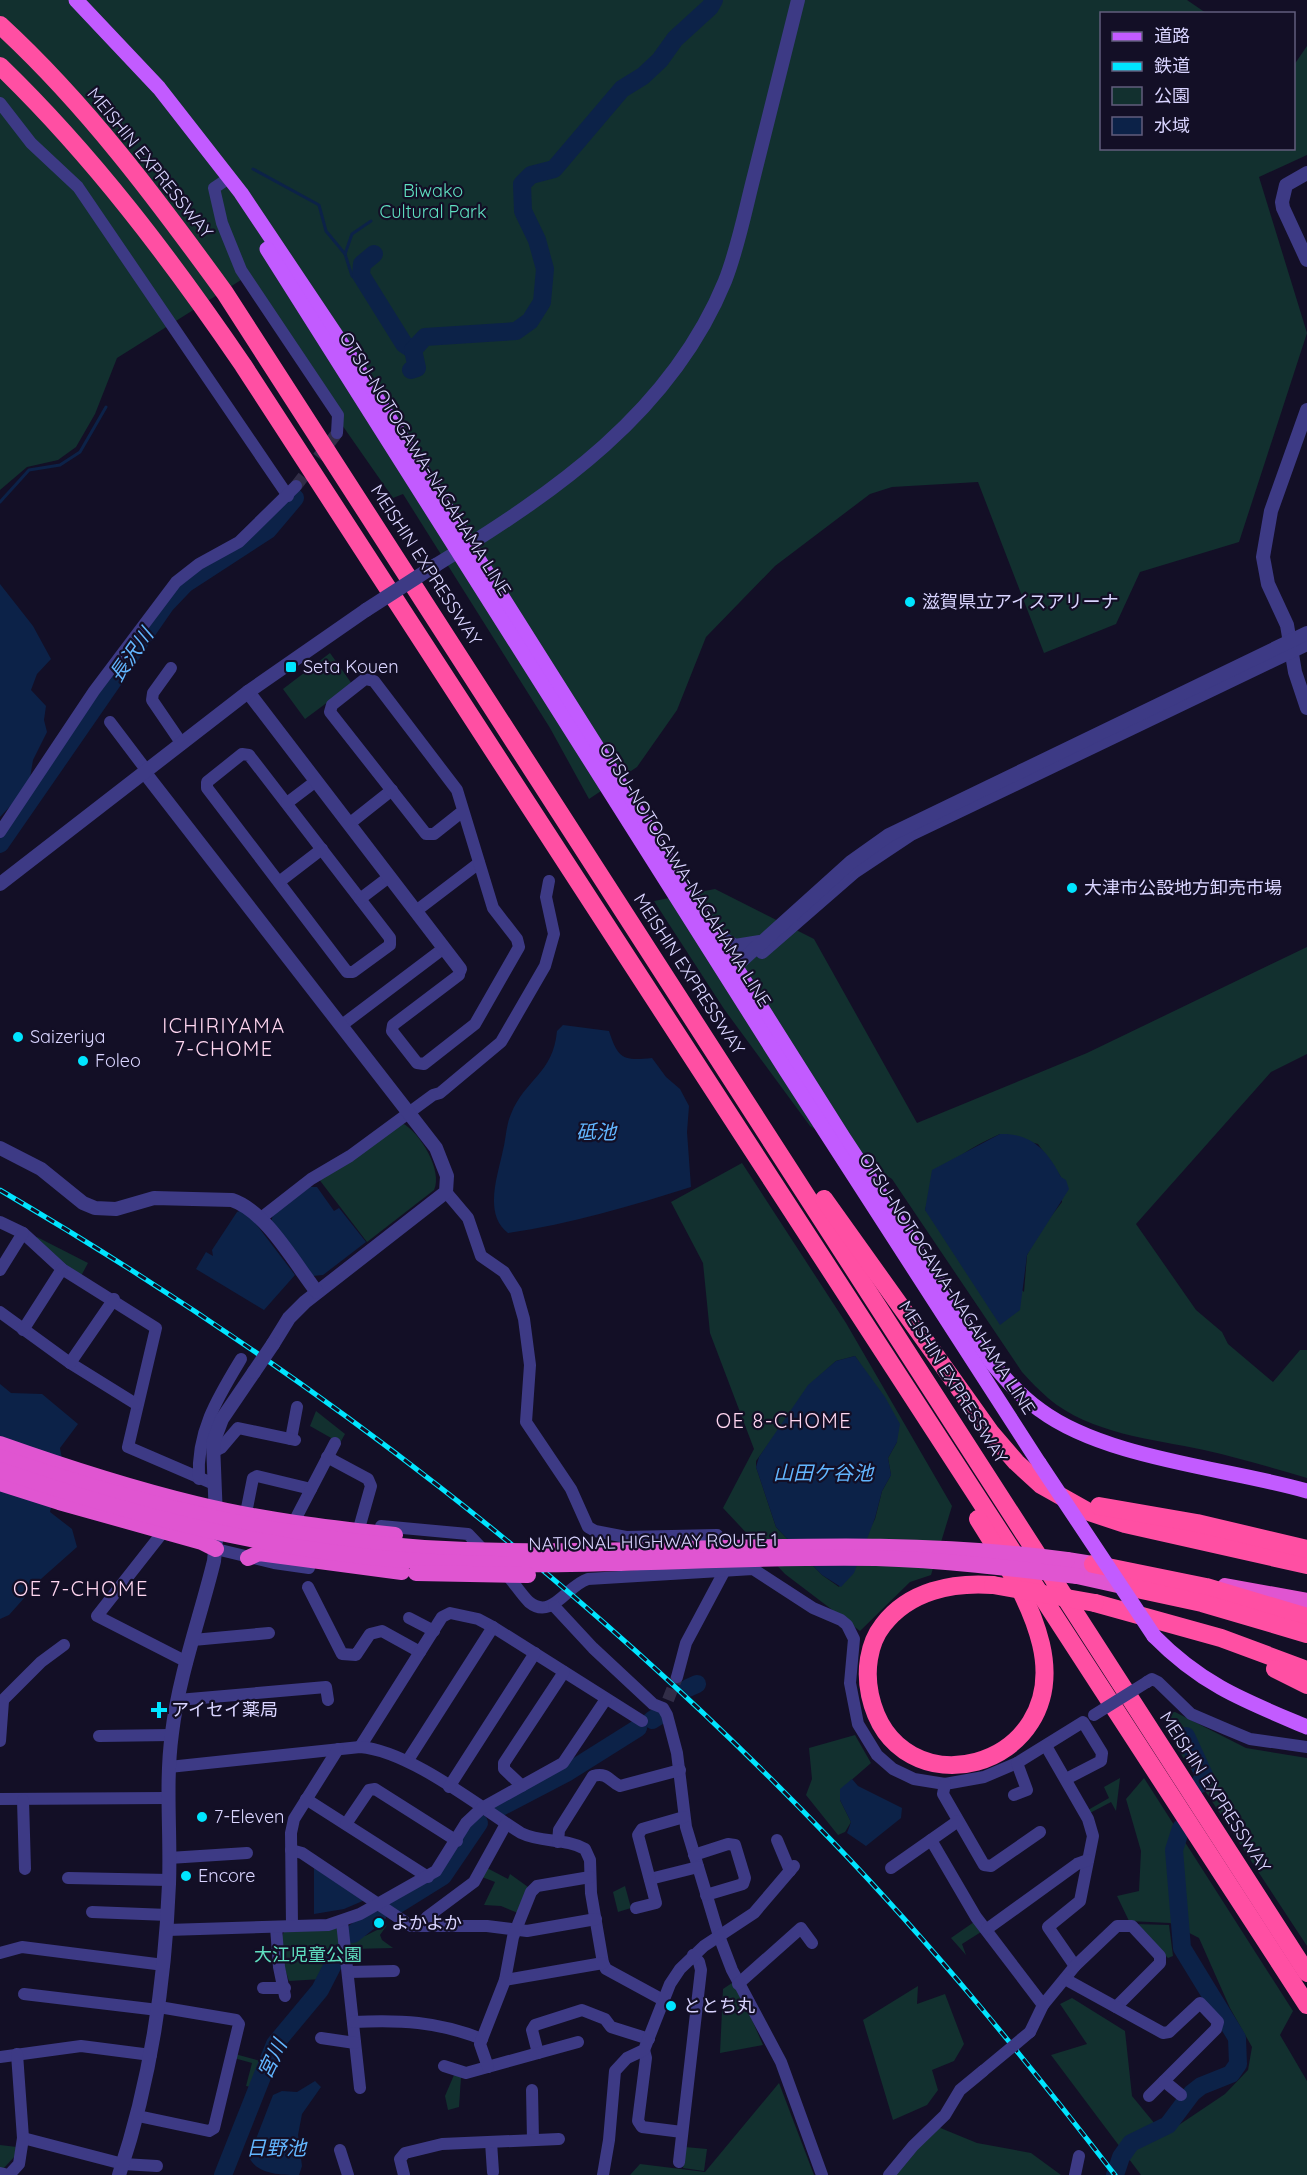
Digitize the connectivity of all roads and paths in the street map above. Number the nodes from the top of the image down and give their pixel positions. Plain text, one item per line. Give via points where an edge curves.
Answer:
1 (66, 0) edge
2 (76, 0) edge
3 (798, 0) edge
4 (0, 25) edge
5 (0, 66) edge
6 (0, 82) edge
7 (0, 103) edge
8 (1307, 173) edge
9 (223, 182) junction
10 (1307, 260) edge
11 (188, 285) junction
12 (1307, 410) edge
13 (337, 433) dead end
14 (464, 548) junction
15 (1307, 633) edge
16 (1307, 644) edge
17 (1290, 647) junction
18 (171, 668) dead end
19 (248, 692) junction
20 (1307, 708) edge
21 (110, 722) dead end
22 (182, 744) junction
23 (146, 772) junction
24 (315, 781) junction
25 (392, 790) junction
26 (286, 803) junction
27 (463, 811) junction
28 (349, 824) junction
29 (0, 832) edge
30 (322, 849) junction
31 (479, 863) junction
32 (389, 877) junction
33 (549, 881) dead end
34 (279, 882) junction
35 (0, 884) edge
36 (360, 899) junction
37 (416, 911) junction
38 (717, 936) junction
39 (760, 942) junction
40 (444, 948) junction
41 (460, 969) joint
42 (734, 970) junction
43 (675, 993) junction
44 (342, 1025) junction
45 (408, 1112) junction
46 (0, 1148) edge
47 (446, 1192) junction
48 (261, 1218) junction
49 (0, 1222) edge
50 (23, 1233) junction
51 (62, 1269) junction
52 (0, 1270) edge
53 (317, 1292) junction
54 (114, 1299) junction
55 (0, 1312) edge
56 (23, 1330) junction
57 (241, 1359) dead end
58 (889, 1360) junction
59 (70, 1363) junction
60 (136, 1404) junction
61 (297, 1407) dead end
62 (334, 1443) dead end
63 (0, 1444) edge
64 (213, 1452) junction
65 (0, 1457) edge
66 (327, 1457) junction
67 (1033, 1468) junction
68 (0, 1470) edge
69 (199, 1479) junction
70 (1264, 1480) junction
71 (0, 1483) edge
72 (214, 1484) junction
73 (1307, 1484) edge
74 (311, 1489) junction
75 (1307, 1491) edge
76 (219, 1508) junction
77 (247, 1508) junction
78 (297, 1516) junction
79 (360, 1525) junction
80 (164, 1532) junction
81 (623, 1543) junction
82 (216, 1549) junction
83 (1307, 1549) edge
84 (248, 1558) junction
85 (645, 1563) junction
86 (1093, 1564) junction
87 (1307, 1566) edge
88 (725, 1570) junction
89 (629, 1575) junction
90 (516, 1586) junction
91 (1123, 1586) junction
92 (308, 1587) dead end
93 (1307, 1601) edge
94 (554, 1606) junction
95 (1307, 1617) edge
96 (409, 1618) dead end
97 (493, 1627) junction
98 (1157, 1628) junction
99 (434, 1631) junction
100 (269, 1634) dead end
101 (1307, 1634) edge
102 (193, 1640) junction
103 (1307, 1642) edge
104 (64, 1645) dead end
105 (420, 1652) junction
106 (535, 1653) junction
107 (187, 1662) junction
108 (1307, 1670) edge
109 (564, 1672) junction
110 (676, 1677) tunnel mouth
111 (1307, 1685) edge
112 (606, 1699) junction
113 (178, 1700) junction
114 (328, 1700) dead end
115 (2, 1702) edge
116 (1088, 1719) junction
117 (642, 1721) dead end
118 (1307, 1726) edge
119 (99, 1736) dead end
120 (171, 1736) junction
121 (0, 1741) edge
122 (1046, 1746) junction
123 (360, 1747) junction
124 (1307, 1747) edge
125 (338, 1749) junction
126 (408, 1760) junction
127 (1017, 1763) junction
128 (169, 1767) junction
129 (680, 1770) junction
130 (1066, 1779) junction
131 (945, 1784) junction
132 (522, 1786) junction
133 (448, 1787) junction
134 (1014, 1795) dead end
135 (166, 1798) junction
136 (0, 1799) edge
137 (306, 1799) junction
138 (23, 1800) junction
139 (482, 1808) junction
140 (684, 1817) junction
141 (958, 1821) junction
142 (346, 1824) junction
143 (506, 1824) junction
144 (1040, 1832) dead end
145 (777, 1839) dead end
146 (930, 1840) junction
147 (457, 1841) junction
148 (558, 1842) junction
149 (291, 1850) junction
150 (247, 1853) dead end
151 (694, 1855) junction
152 (169, 1858) junction
153 (1088, 1860) junction
154 (698, 1867) junction
155 (25, 1869) dead end
156 (891, 1869) dead end
157 (428, 1877) junction
158 (590, 1877) junction
159 (68, 1878) dead end
160 (169, 1880) junction
161 (650, 1880) junction
162 (706, 1895) junction
163 (380, 1904) junction
164 (636, 1908) dead end
165 (92, 1912) dead end
166 (168, 1915) junction
167 (596, 1919) junction
168 (342, 1922) junction
169 (292, 1926) junction
170 (421, 1926) junction
171 (276, 1928) junction
172 (987, 1929) junction
173 (167, 1930) junction
174 (516, 1930) junction
175 (719, 1936) junction
176 (812, 1943) dead end
177 (0, 1953) edge
178 (693, 1955) junction
179 (603, 1963) junction
180 (164, 1965) junction
181 (1075, 1966) junction
182 (394, 1971) dead end
183 (348, 1972) junction
184 (1307, 1973) edge
185 (1065, 1979) junction
186 (505, 1980) junction
187 (738, 1984) junction
188 (263, 1988) dead end
189 (24, 1994) dead end
190 (663, 2000) junction
191 (1043, 2005) junction
192 (1307, 2005) edge
193 (1116, 2007) junction
194 (159, 2009) junction
195 (353, 2022) junction
196 (321, 2038) dead end
197 (482, 2039) junction
198 (578, 2042) dead end
199 (355, 2043) junction
200 (647, 2044) junction
201 (538, 2053) junction
202 (17, 2054) junction
203 (152, 2055) junction
204 (0, 2057) edge
205 (444, 2066) dead end
206 (488, 2067) junction
207 (1164, 2081) junction
208 (360, 2088) dead end
209 (532, 2090) dead end
210 (1149, 2096) dead end
211 (1181, 2096) dead end
212 (138, 2116) junction
213 (682, 2132) junction
214 (22, 2138) junction
215 (559, 2139) dead end
216 (533, 2140) junction
217 (491, 2142) junction
218 (340, 2150) dead end
219 (1079, 2156) dead end
220 (679, 2163) dead end
221 (157, 2166) dead end
222 (121, 2169) edge
223 (493, 2172) dead end
224 (0, 2174) edge
225 (348, 2175) edge
226 (404, 2175) edge
227 (603, 2175) edge
228 (822, 2175) edge
229 (889, 2175) edge
230 (1075, 2175) edge

1 - 9 main road, OTSU-NOTOGAWA-NAGAHAMA LINE via 138,75
2 - 14 main road, OTSU-NOTOGAWA-NAGAHAMA LINE via 159,88 242,193 354,362
3 - 14 street via 726,279 701,328 670,377 614,439 544,494
4 - 43 highway, MEISHIN EXPRESSWAY via 103,133 225,293
5 - 11 highway via 105,180
6 - 11 highway
7 - 29 street via 31,143 78,187 292,491 239,542 176,582 94,691
8 - 10 street via 1286,185 1281,202
9 - 13 street via 214,188 222,223 241,270 338,415
9 - 14 main road, OTSU-NOTOGAWA-NAGAHAMA LINE
11 - 58 highway
12 - 17 street via 1271,511 1263,557 1268,584 1287,625
14 - 19 street, bridge
14 - 38 main road, OTSU-NOTOGAWA-NAGAHAMA LINE
14 - 42 main road, OTSU-NOTOGAWA-NAGAHAMA LINE
15 - 17 street
16 - 17 street
17 - 20 street
17 - 39 street via 889,835 851,862
17 - 42 street via 889,846
18 - 22 street via 152,700
19 - 22 street
19 - 24 street
21 - 23 street
22 - 23 street
23 - 35 street
23 - 44 street
24 - 26 street
24 - 28 street
25 - 27 street via 426,834 434,834
25 - 27 street via 330,712 332,705 365,679 374,681 457,789
25 - 28 street
26 - 30 street
26 - 34 street via 249,755 242,754 206,784
27 - 31 street
28 - 32 street
30 - 34 street
30 - 36 street
31 - 37 street
31 - 41 street via 493,908 519,947 475,1024 420,1065 392,1031 393,1025 459,975
32 - 36 street
32 - 37 street
33 - 45 street via 546,897 554,934 550,951 541,975 501,1042 440,1093
34 - 36 street via 350,973 390,945 390,938
37 - 40 street
38 - 39 street via 735,946
38 - 42 main road, OTSU-NOTOGAWA-NAGAHAMA LINE
39 - 42 street
40 - 41 street
40 - 44 street
42 - 67 main road, OTSU-NOTOGAWA-NAGAHAMA LINE
42 - 70 main road, OTSU-NOTOGAWA-NAGAHAMA LINE via 966,1327 1012,1386 1041,1411 1100,1441
43 - 67 highway via 991,1433
43 - 184 highway, MEISHIN EXPRESSWAY
44 - 45 street
45 - 47 street via 441,1154 448,1183
45 - 48 street
46 - 48 street via 41,1169 95,1208 116,1209 154,1198 223,1199 242,1203
47 - 53 street
47 - 81 street via 468,1218 481,1256 504,1272 516,1291 530,1365 525,1410 530,1432 571,1489 588,1527
48 - 53 street
49 - 50 street
50 - 51 street
50 - 52 street
51 - 54 street
51 - 56 street
53 - 64 street, bridge via 295,1311 222,1419
54 - 59 street
54 - 60 street via 156,1328
55 - 56 street
56 - 59 street
57 - 69 street via 208,1415 199,1452
58 - 98 highway, bridge via 1015,1579 1036,1627 1044,1660 1044,1682 1025,1731 1011,1746 988,1759 969,1764 940,1764 905,1749 890,1736 874,1710 868,1677 874,1642 889,1617 913,1599 949,1587 993,1586 1095,1603
58 - 192 highway
59 - 60 street
60 - 69 street via 128,1448
61 - 64 street via 293,1440 238,1428
62 - 66 street
63 - 76 highway via 132,1487
64 - 72 street
65 - 81 highway, NATIONAL HIGHWAY ROUTE 1, bridge via 192,1514 332,1539 463,1550
66 - 74 street
66 - 79 street via 368,1479 371,1486
67 - 83 highway via 1054,1490 1083,1502
67 - 87 highway via 1062,1499 1106,1518
67 - 98 main road, OTSU-NOTOGAWA-NAGAHAMA LINE, bridge via 1131,1605
68 - 85 highway, NATIONAL HIGHWAY ROUTE 1, bridge via 153,1518 341,1554 472,1564
69 - 72 street
70 - 73 street
70 - 75 main road, OTSU-NOTOGAWA-NAGAHAMA LINE
71 - 80 highway
72 - 76 street
74 - 77 street via 257,1476 253,1478
74 - 78 street
76 - 77 street
76 - 81 highway, bridge via 298,1523 395,1534
76 - 82 street
77 - 78 street
78 - 79 street
79 - 90 street via 468,1534
80 - 82 highway
80 - 107 street via 97,1616
81 - 86 highway, NATIONAL HIGHWAY ROUTE 1, bridge via 883,1545 970,1549
81 - 88 street via 717,1535
81 - 89 street
82 - 84 street
82 - 102 street
84 - 85 highway, bridge via 260,1553 402,1572 469,1576 558,1575
84 - 90 street via 373,1575
85 - 91 highway, NATIONAL HIGHWAY ROUTE 1, bridge via 875,1558 962,1563 1077,1576
86 - 93 highway, NATIONAL HIGHWAY ROUTE 1 via 1167,1573
86 - 95 highway via 1206,1587
88 - 89 street
88 - 110 street via 686,1643
88 - 131 street via 753,1569 847,1625 854,1639 852,1704 866,1741 893,1769 914,1779
89 - 94 street via 578,1582
90 - 94 street via 536,1606
91 - 101 highway via 1202,1603
91 - 103 highway, NATIONAL HIGHWAY ROUTE 1
92 - 105 street via 315,1609 342,1654 356,1655 370,1634 382,1631
94 - 129 street via 653,1704 666,1704
96 - 99 street
97 - 99 street via 478,1618 450,1613 442,1617
97 - 106 street
97 - 126 street
98 - 108 highway via 1221,1638
98 - 111 highway via 1225,1645
98 - 118 main road, OTSU-NOTOGAWA-NAGAHAMA LINE via 1173,1656 1211,1684
99 - 105 street
100 - 102 street
102 - 107 street
104 - 115 street via 41,1662
105 - 123 street
106 - 109 street
106 - 133 street
107 - 113 street
109 - 112 street
109 - 132 street via 504,1763 504,1769
112 - 117 street
112 - 132 street via 563,1763
113 - 114 street via 326,1687
113 - 120 street
115 - 121 street
116 - 122 street
116 - 124 street, bridge via 1152,1679 1191,1714 1234,1733
116 - 130 street via 1102,1753 1101,1761
119 - 120 street
120 - 128 street
122 - 127 street
122 - 130 street
123 - 125 street
123 - 126 street via 383,1750
125 - 128 street
125 - 137 street
126 - 133 street
127 - 131 street via 984,1777
127 - 134 street via 1027,1790
128 - 135 street
129 - 140 street
129 - 148 street via 620,1786 608,1776 593,1776 559,1830
130 - 153 street via 1092,1827
131 - 141 street via 943,1794
132 - 139 street
133 - 139 street
135 - 138 street
135 - 152 street
136 - 138 street
137 - 142 street
137 - 149 street via 294,1819
138 - 155 street
139 - 143 street
139 - 147 street via 466,1823
140 - 151 street
140 - 161 street via 642,1829 638,1835
141 - 144 street via 984,1865 991,1866
141 - 146 street
142 - 147 street via 369,1790 375,1789
142 - 157 street
143 - 148 street via 531,1839
143 - 170 street via 474,1882 427,1917
145 - 175 street via 792,1869 754,1913
146 - 156 street
146 - 172 street
147 - 157 street
148 - 158 street via 585,1849
149 - 163 street via 302,1853
149 - 169 street
150 - 152 street
151 - 154 street
151 - 162 street via 735,1845 745,1878 743,1884
152 - 160 street
153 - 172 street via 1077,1863
153 - 181 street via 1080,1901 1048,1927
154 - 161 street
154 - 162 street
157 - 163 street
158 - 167 street
158 - 174 street via 537,1886
159 - 160 street
160 - 166 street
161 - 164 street via 656,1903
162 - 175 street
163 - 168 street
163 - 170 street via 405,1924
165 - 166 street
166 - 173 street
167 - 174 street
167 - 179 street
168 - 169 street
168 - 183 street
169 - 171 street
170 - 174 street
171 - 173 street
171 - 188 street via 285,1992
172 - 191 street
173 - 180 street
174 - 186 street
175 - 178 street
175 - 187 street
176 - 187 street via 801,1928
177 - 180 street via 22,1947
178 - 190 street via 680,1969
178 - 213 street via 701,1970
179 - 186 street
179 - 190 street via 606,1969
180 - 194 street
181 - 185 street
181 - 193 street via 1117,1926 1132,1926 1160,1956 1160,1963
182 - 183 street
183 - 195 street
185 - 191 street
185 - 193 street
186 - 197 street
187 - 228 street via 781,2062
189 - 194 street
190 - 200 street
191 - 229 street, bridge via 1030,2032 960,2090 945,2115
193 - 207 street via 1163,2032 1169,2032 1200,2003 1218,2022 1216,2029
194 - 203 street
194 - 212 street via 236,2020 239,2024 214,2128 209,2131
195 - 197 street via 403,2020 433,2024
195 - 199 street
196 - 199 street
197 - 206 street via 480,2044
198 - 201 street
199 - 208 street
200 - 201 street via 582,2010 535,2025 532,2030
200 - 213 street via 638,2121 642,2127
200 - 227 street via 615,2071
201 - 206 street
202 - 203 street via 81,2046
202 - 204 street
202 - 214 street
203 - 212 street
205 - 206 street via 466,2073
207 - 210 street
207 - 211 street
209 - 216 street
212 - 222 street
213 - 220 street
214 - 222 street
214 - 224 street via 19,2164 9,2175
215 - 216 street
216 - 217 street
217 - 223 street
217 - 226 street via 442,2144 405,2153 400,2159
218 - 225 street
219 - 230 street
221 - 222 street

